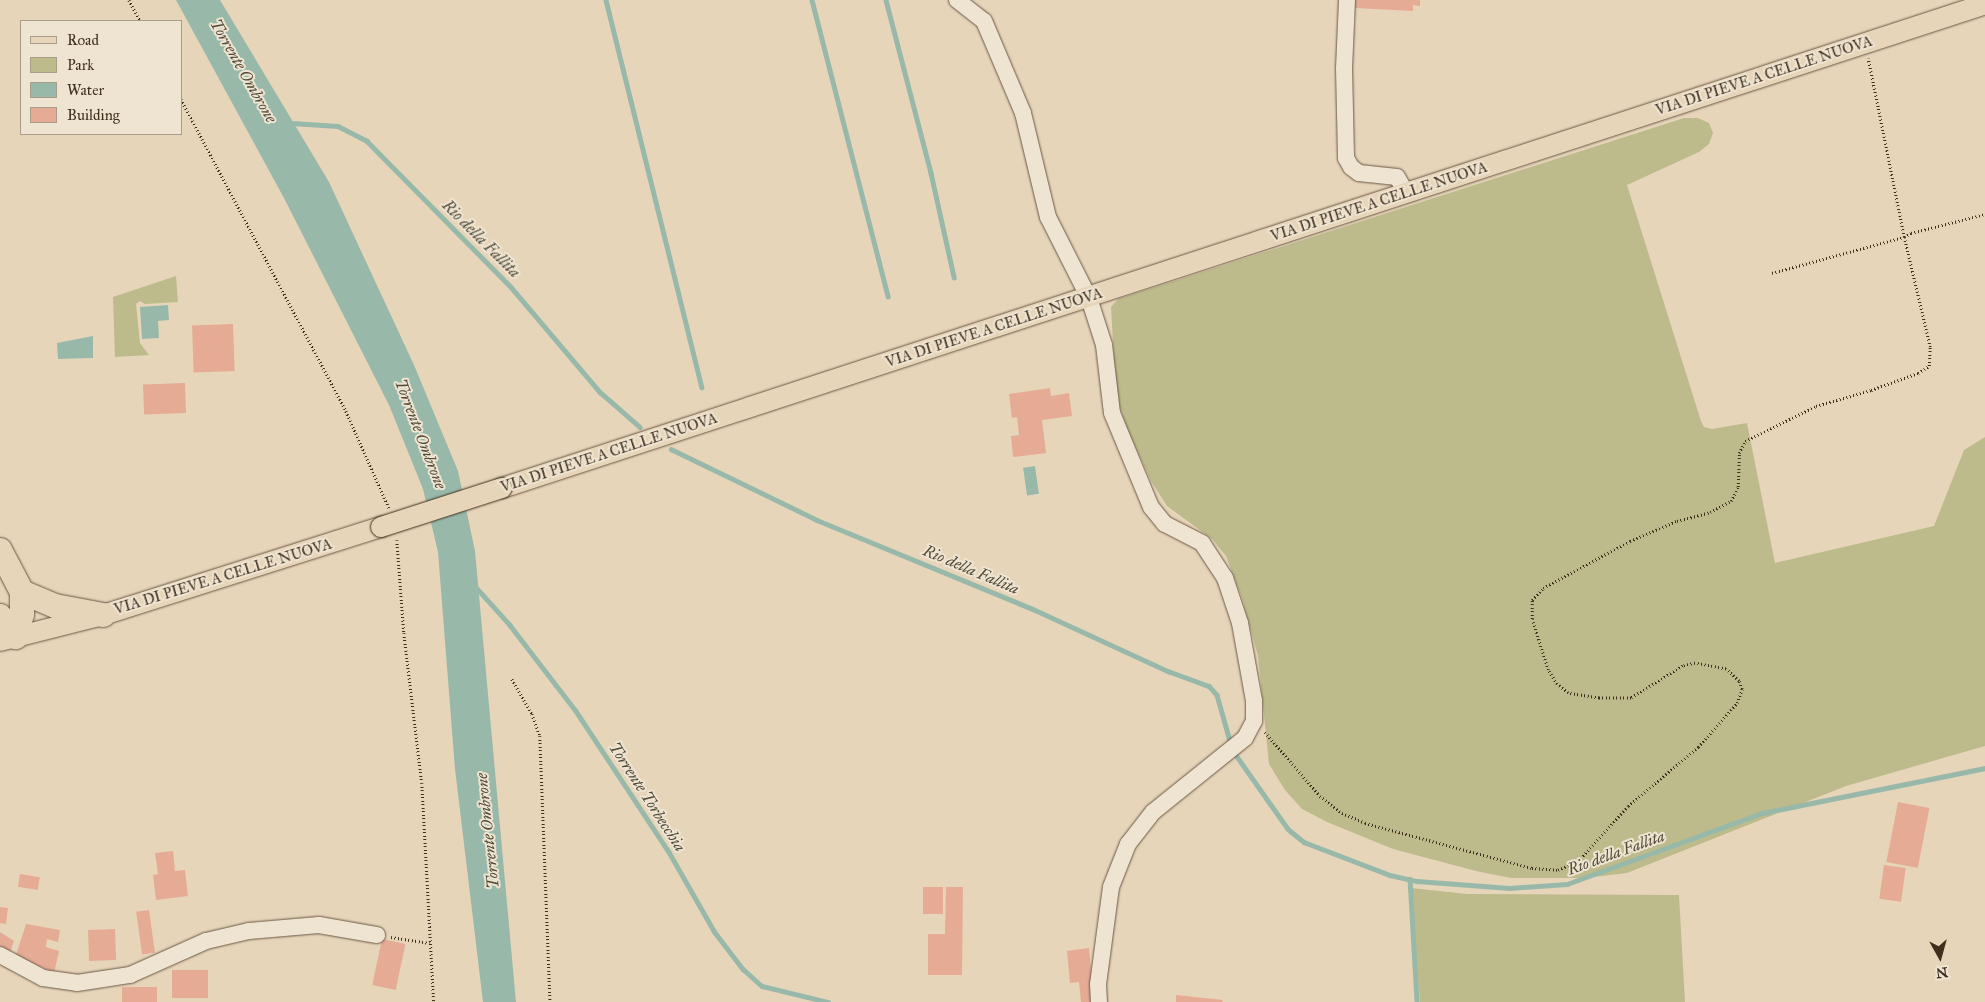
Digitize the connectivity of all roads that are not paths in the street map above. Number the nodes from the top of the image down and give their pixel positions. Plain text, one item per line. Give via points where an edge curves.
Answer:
1 (957, 0) edge
2 (1347, 0) edge
3 (1985, 4) edge
4 (1407, 194) junction
5 (1089, 298) junction
6 (0, 550) edge
7 (22, 592) junction
8 (103, 615) junction
9 (0, 616) edge
10 (8, 639) edge
11 (377, 935) road end
12 (0, 955) edge
13 (1099, 1002) edge

1 - 5 street via 984,21 990,32 1023,113 1050,224
2 - 4 street via 1344,68 1346,158 1351,168 1359,172 1397,177
3 - 4 main road, VIA DI PIEVE A CELLE NUOVA
4 - 5 main road, VIA DI PIEVE A CELLE NUOVA
5 - 8 main road, VIA DI PIEVE A CELLE NUOVA, bridge
5 - 13 street via 1104,345 1112,413 1151,507 1165,524 1202,543 1218,565 1235,602 1254,701 1254,721 1238,744 1160,806 1128,844 1111,887 1098,984
6 - 7 highway
7 - 8 highway via 55,606
7 - 10 highway via 22,614
8 - 10 main road, VIA DI PIEVE A CELLE NUOVA
9 - 10 highway
11 - 12 street via 319,925 249,931 206,941 130,976 86,983 52,981

